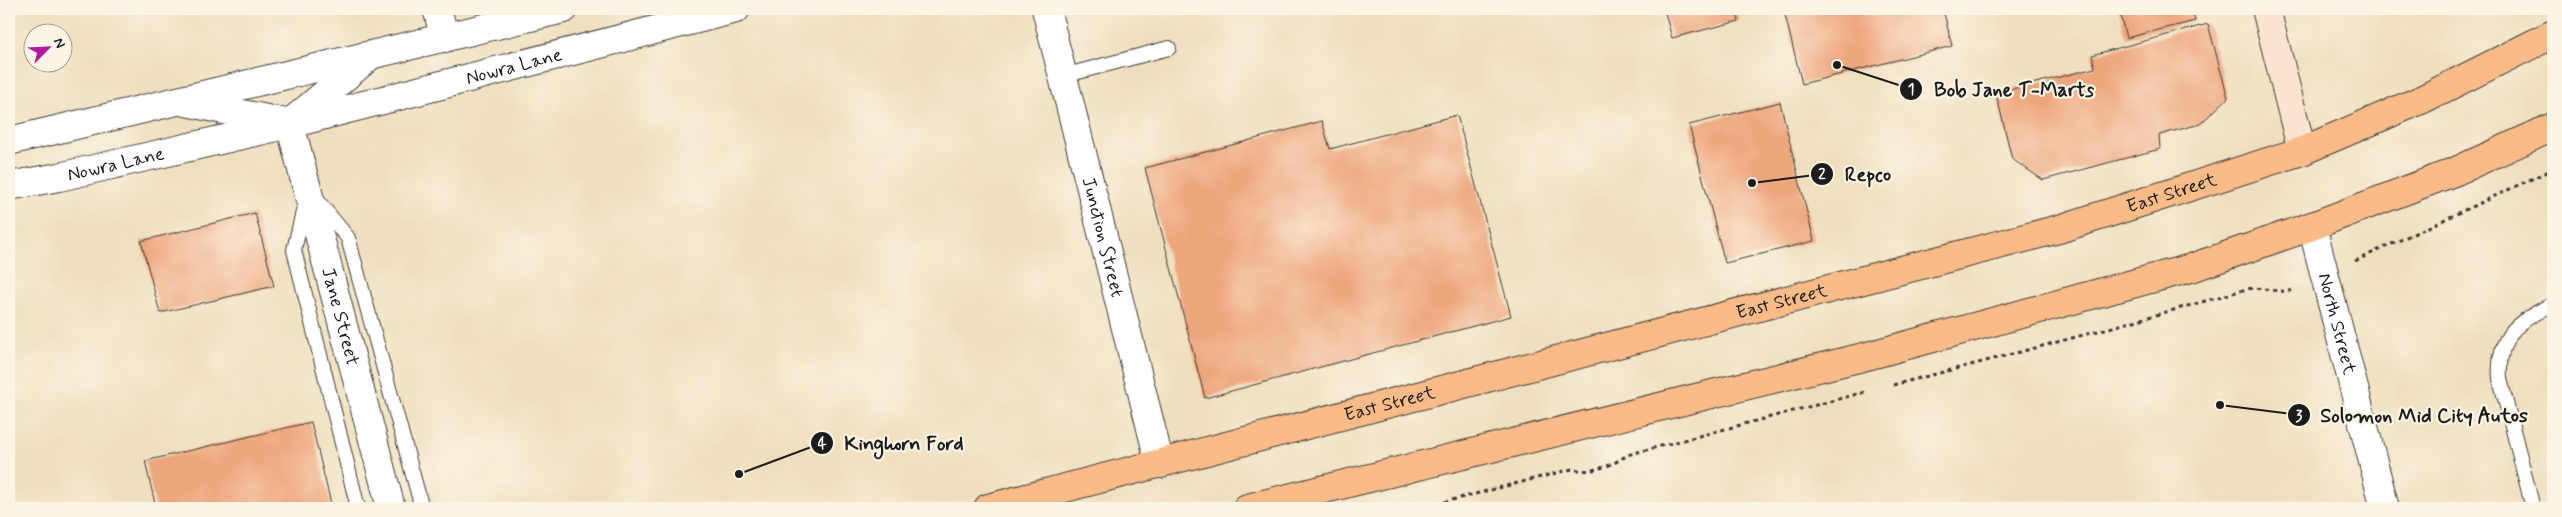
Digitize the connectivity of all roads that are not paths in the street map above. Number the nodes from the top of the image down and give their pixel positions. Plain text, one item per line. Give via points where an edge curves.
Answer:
1 (437, 9) edge
2 (564, 9) edge
3 (736, 9) edge
4 (1046, 9) edge
5 (2266, 9) edge
6 (2553, 34) edge
7 (445, 38) junction
8 (1169, 48) dead end
9 (369, 56) junction
10 (1063, 76) junction
11 (178, 100) junction
12 (290, 124) junction
13 (2553, 127) edge
14 (9, 141) edge
15 (2302, 151) junction
16 (59, 177) junction
17 (9, 186) edge
18 (308, 190) junction
19 (9, 202) edge
20 (2312, 226) junction
21 (2553, 304) edge
22 (1160, 464) junction
23 (358, 508) edge
24 (391, 508) edge
25 (422, 508) edge
26 (988, 508) edge
27 (1247, 508) edge
28 (2385, 508) edge
29 (2533, 508) edge

1 - 7 street
2 - 7 street, Nowra Lane
3 - 12 street, Nowra Lane
4 - 10 street, Junction Street
5 - 15 main road
6 - 15 highway, East Street via 2421,100
7 - 9 street, Nowra Lane
8 - 10 lane
9 - 11 street, Nowra Lane
9 - 12 street, Nowra Lane
10 - 22 street, Junction Street
11 - 12 street, Nowra Lane
11 - 14 street, Nowra Lane
12 - 16 street, Nowra Lane
12 - 18 street, Jane Street
13 - 20 highway via 2454,172
15 - 22 highway, East Street via 2059,229
16 - 17 street, Nowra Lane
16 - 19 street, Nowra Lane
18 - 23 lane via 294,250
18 - 24 street, Jane Street
18 - 25 lane via 348,238
20 - 27 highway via 2191,268 2055,307
20 - 28 street, North Street
21 - 29 lane via 2510,332 2499,360 2502,388
22 - 26 highway, East Street

